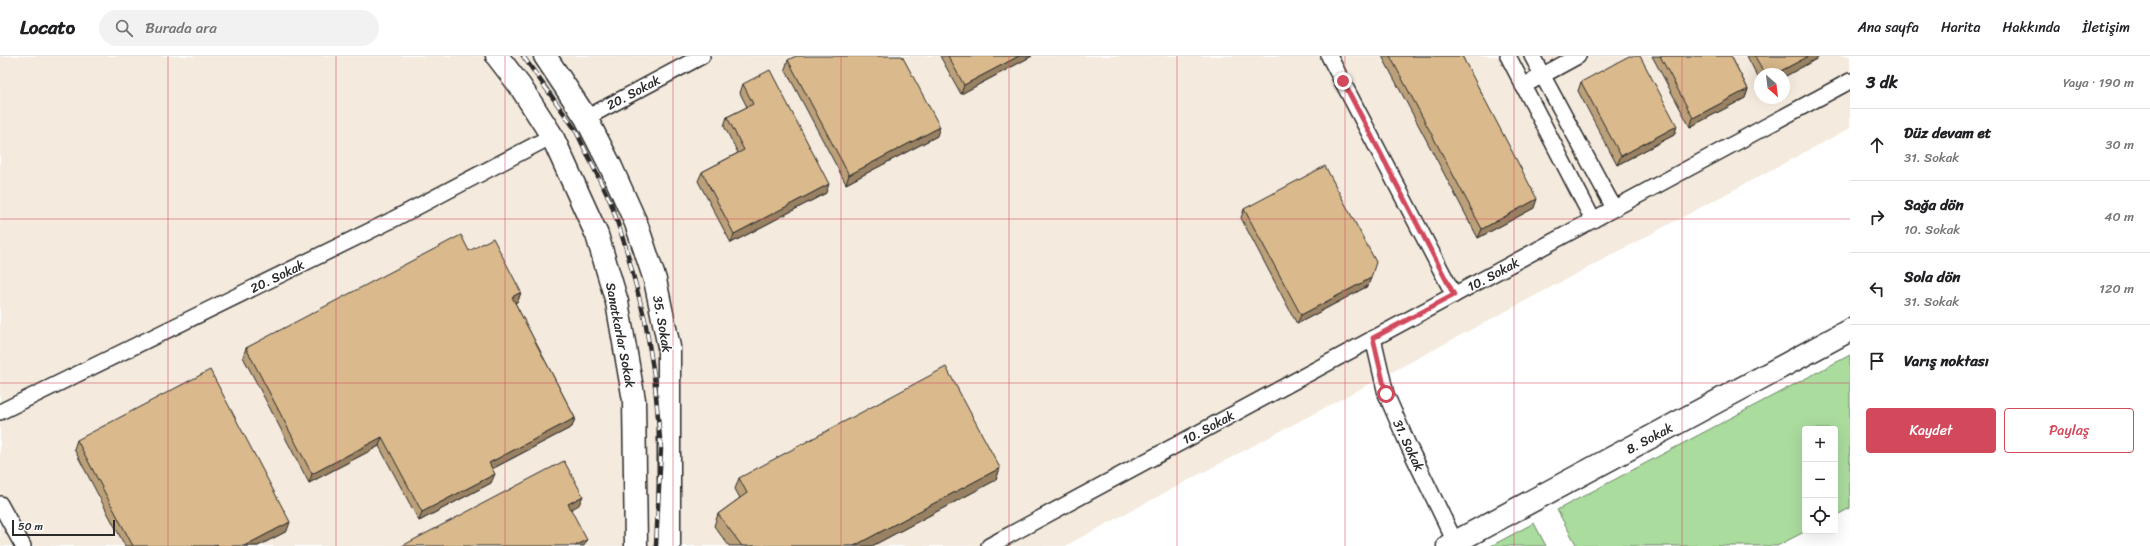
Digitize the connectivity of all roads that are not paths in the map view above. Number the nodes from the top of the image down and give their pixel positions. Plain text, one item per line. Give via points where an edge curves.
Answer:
1 (497, 56) edge
2 (545, 56) edge
3 (1329, 56) edge
4 (1508, 56) edge
5 (1532, 56) edge
6 (1578, 56) edge
7 (698, 57) edge
8 (1543, 76) junction
9 (1850, 81) edge
10 (1524, 86) junction
11 (586, 118) junction
12 (552, 136) junction
13 (1614, 208) junction
14 (1593, 220) junction
15 (1454, 295) junction
16 (1850, 330) edge
17 (1373, 338) junction
18 (0, 412) edge
19 (0, 504) edge
20 (1453, 545) edge
21 (23, 546) edge
22 (636, 546) edge
23 (669, 546) edge
24 (989, 546) edge

1 - 12 street, Sanatkarlar Sokak
2 - 11 street, 35. Sokak
3 - 15 street
4 - 10 street
5 - 8 street
6 - 8 street
7 - 11 street, 20. Sokak
8 - 10 street
8 - 13 street
9 - 13 street, 10. Sokak
10 - 14 street
11 - 23 street, 35. Sokak via 636,223 655,280 669,347
12 - 18 street, 20. Sokak via 390,221
12 - 22 street, Sanatkarlar Sokak via 598,235 617,302 634,400
13 - 14 street, 10. Sokak
14 - 15 street, 10. Sokak
15 - 17 street, 10. Sokak
16 - 20 street, 8. Sokak
17 - 20 street, 31. Sokak via 1386,394
17 - 24 street, 10. Sokak
19 - 21 street

